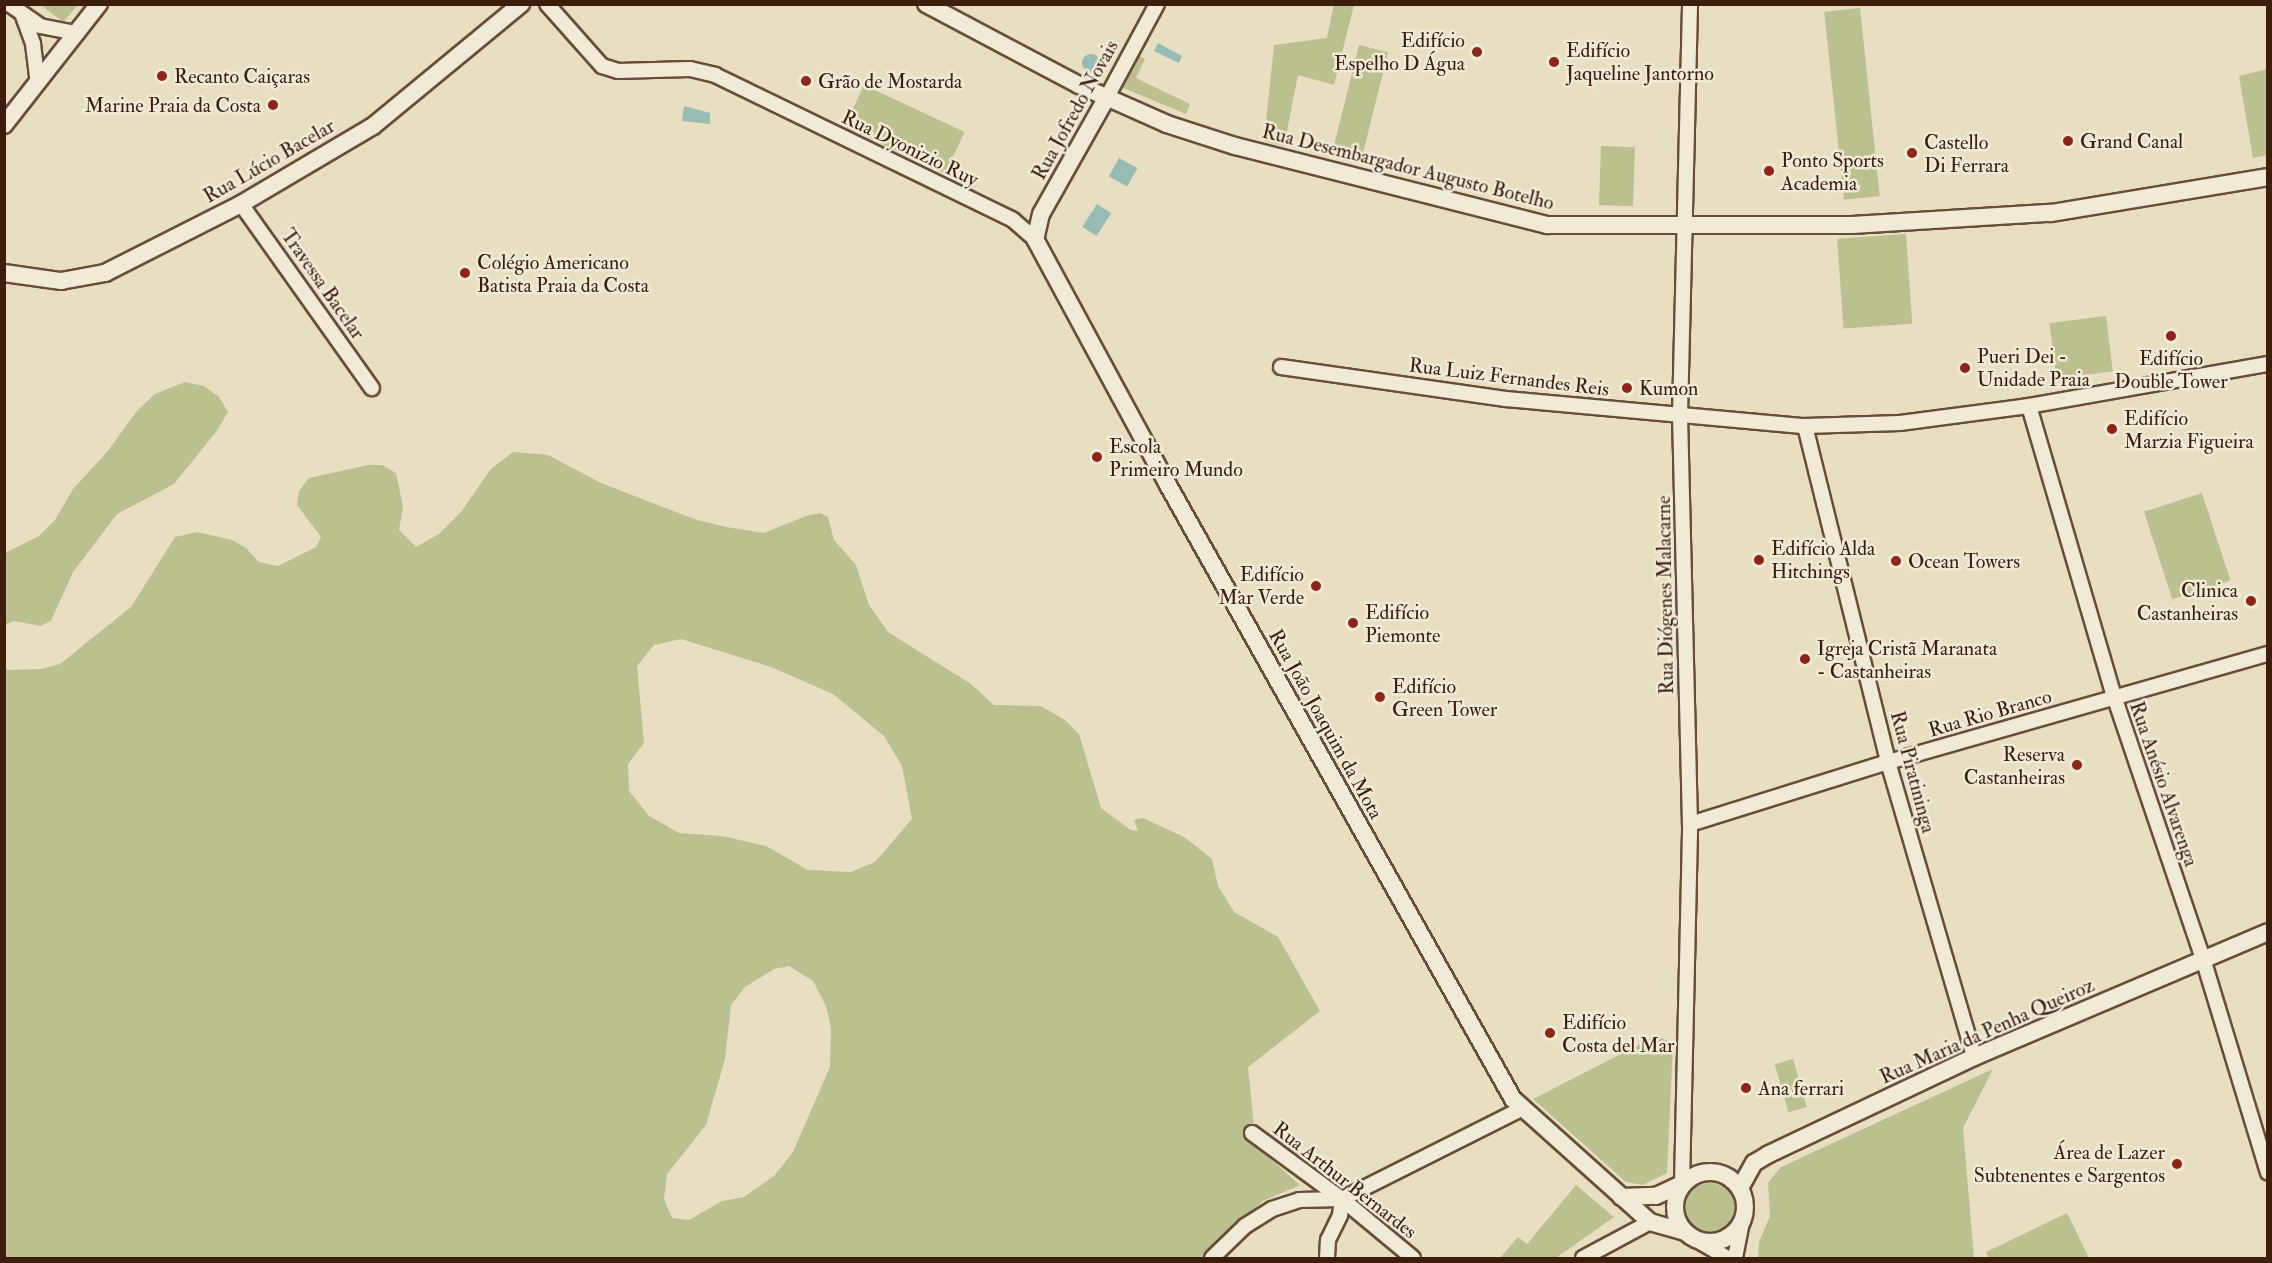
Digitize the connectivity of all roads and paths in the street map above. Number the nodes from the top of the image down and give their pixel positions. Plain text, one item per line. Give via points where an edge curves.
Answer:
1 (9, 4) edge
2 (99, 4) edge
3 (521, 4) edge
4 (547, 4) edge
5 (926, 4) edge
6 (1157, 4) edge
7 (1690, 4) edge
8 (23, 16) junction
9 (76, 33) junction
10 (38, 82) junction
11 (1107, 97) junction
12 (4, 125) edge
13 (2268, 177) edge
14 (241, 204) junction
15 (1682, 227) junction
16 (1035, 238) junction
17 (4, 273) edge
18 (43, 280) junction
19 (4, 282) edge
20 (2268, 364) edge
21 (1281, 367) dead end
22 (372, 388) dead end
23 (2029, 406) junction
24 (1680, 415) junction
25 (1805, 426) junction
26 (2268, 654) edge
27 (2114, 696) junction
28 (1888, 762) junction
29 (1690, 824) junction
30 (2268, 932) edge
31 (2204, 962) junction
32 (1974, 1057) junction
33 (1521, 1109) junction
34 (2262, 1129) edge
35 (1252, 1133) dead end
36 (2268, 1173) edge
37 (1682, 1184) junction
38 (1740, 1188) junction
39 (1622, 1197) junction
40 (1342, 1199) junction
41 (1650, 1222) junction
42 (1742, 1223) junction
43 (1685, 1232) junction
44 (1700, 1242) junction
45 (1212, 1258) edge
46 (1327, 1258) edge
47 (1413, 1258) edge
48 (1583, 1258) edge
49 (1728, 1258) edge
50 (1735, 1258) edge

1 - 8 street
2 - 9 street
3 - 14 street, Rua Lúcio Bacelar via 373,126
4 - 16 street, Rua Dyonizio Ruy via 602,66 618,71 690,69 715,75 1013,220
5 - 11 street, Rua Desembargador Augusto Botelho
6 - 11 street, Rua Jofredo Novais
7 - 15 street, Rua Diógenes Malacarne
8 - 9 street via 50,30
8 - 10 street via 33,44
9 - 10 street
10 - 12 street
11 - 15 street, Rua Desembargador Augusto Botelho via 1167,124 1235,146 1547,225
11 - 16 street, Rua Jofredo Novais via 1041,214
13 - 15 street, Rua Desembargador Augusto Botelho via 2050,213 1865,225
14 - 18 street, Rua Lúcio Bacelar via 105,273
14 - 22 street, Travessa Bacelar
15 - 24 street, Rua Diógenes Malacarne
16 - 33 street, Rua João Joaquim da Mota via 1405,910
17 - 18 street
18 - 19 street, Rua Lúcio Bacelar
20 - 23 street, Rua Luiz Fernandes Reis
21 - 24 street, Rua Luiz Fernandes Reis via 1506,399
23 - 25 street, Rua Luiz Fernandes Reis via 1900,423
23 - 27 street, Rua Anésio Alvarenga
24 - 25 street, Rua Luiz Fernandes Reis
24 - 29 street, Rua Diógenes Malacarne
25 - 28 street, Rua Piratininga
26 - 27 street, Rua Rio Branco
27 - 28 street, Rua Rio Branco
27 - 31 street, Rua Anésio Alvarenga
28 - 29 street, Rua Rio Branco
28 - 32 street, Rua Piratininga
29 - 37 street, Rua Diógenes Malacarne
30 - 31 street, Rua Maria da Penha Queiroz
31 - 32 street, Rua Maria da Penha Queiroz
31 - 34 street, Rua Anésio Alvarenga
32 - 38 street, Rua Maria da Penha Queiroz via 1769,1154 1754,1163
33 - 39 street, Rua João Joaquim da Mota
33 - 40 street
34 - 36 street, Rua Anésio Alvarenga
35 - 40 street, Rua Arthur Bernardes
37 - 38 street via 1707,1172 1731,1179
37 - 39 street via 1656,1196
37 - 43 street via 1674,1212
38 - 42 street via 1745,1212
39 - 41 street
40 - 45 street via 1299,1200 1272,1209 1245,1226
40 - 46 street via 1340,1215 1328,1240
40 - 47 street, Rua Arthur Bernardes
41 - 43 street
41 - 48 street
42 - 44 street via 1724,1240
42 - 50 street
43 - 44 street
44 - 49 street

